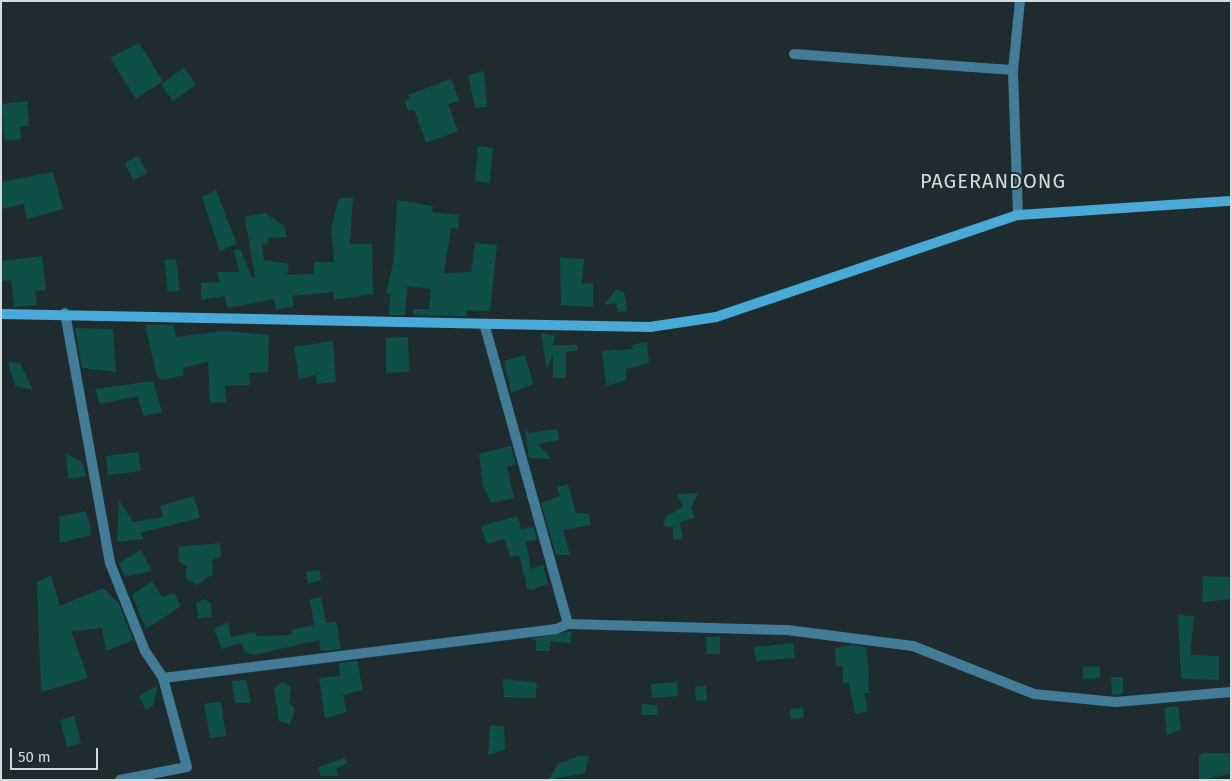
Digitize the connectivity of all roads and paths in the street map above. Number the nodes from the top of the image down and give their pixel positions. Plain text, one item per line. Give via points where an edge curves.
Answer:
1 (1020, 1) edge
2 (794, 54) dead end
3 (1013, 70) junction
4 (1231, 201) edge
5 (1018, 215) junction
6 (65, 313) junction
7 (1, 314) edge
8 (485, 326) junction
9 (568, 624) junction
10 (162, 678) junction
11 (1231, 692) edge
12 (120, 780) edge

1 - 3 street
2 - 3 street
3 - 5 street
4 - 5 street
5 - 8 street via 683,324
6 - 7 street
6 - 8 street
6 - 10 street via 110,563 146,651
8 - 9 street
9 - 10 street via 556,629
9 - 11 street via 787,630 905,645 1034,694 1116,702
10 - 12 street via 187,766

